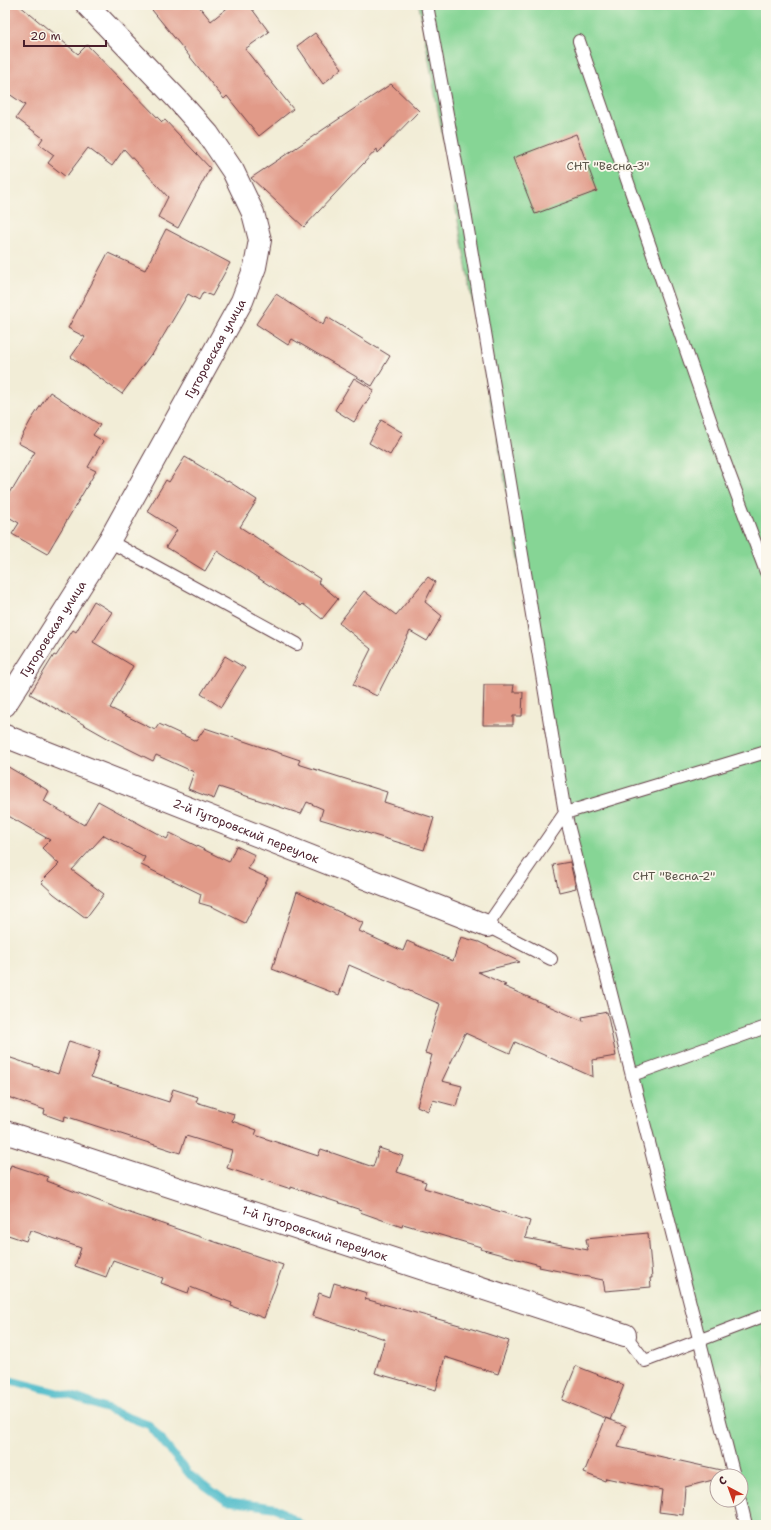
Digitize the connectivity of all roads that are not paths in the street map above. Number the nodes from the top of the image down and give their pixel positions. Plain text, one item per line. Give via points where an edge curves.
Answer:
1 (87, 5) edge
2 (427, 5) edge
3 (579, 41) dead end
4 (109, 540) junction
5 (766, 572) edge
6 (297, 644) dead end
7 (5, 705) edge
8 (5, 736) edge
9 (766, 752) edge
10 (565, 813) junction
11 (486, 926) junction
12 (551, 959) dead end
13 (766, 1027) edge
14 (632, 1075) junction
15 (5, 1132) edge
16 (766, 1315) edge
17 (625, 1335) joint
18 (699, 1340) junction
19 (732, 1468) edge
20 (742, 1508) edge
21 (746, 1525) edge

1 - 4 street, Гуторовская улица via 208,134 233,171 253,213 260,240 255,267 242,300
2 - 10 lane via 466,212
3 - 5 lane via 724,460
4 - 6 lane
4 - 7 street, Гуторовская улица
8 - 11 street, 2-й Гуторовский переулок
9 - 10 lane
10 - 11 lane
10 - 14 lane
11 - 12 lane
13 - 14 lane
14 - 18 lane
15 - 17 street, 1-й Гуторовский переулок
16 - 18 lane
17 - 18 lane via 645,1361
18 - 19 lane
20 - 21 lane

